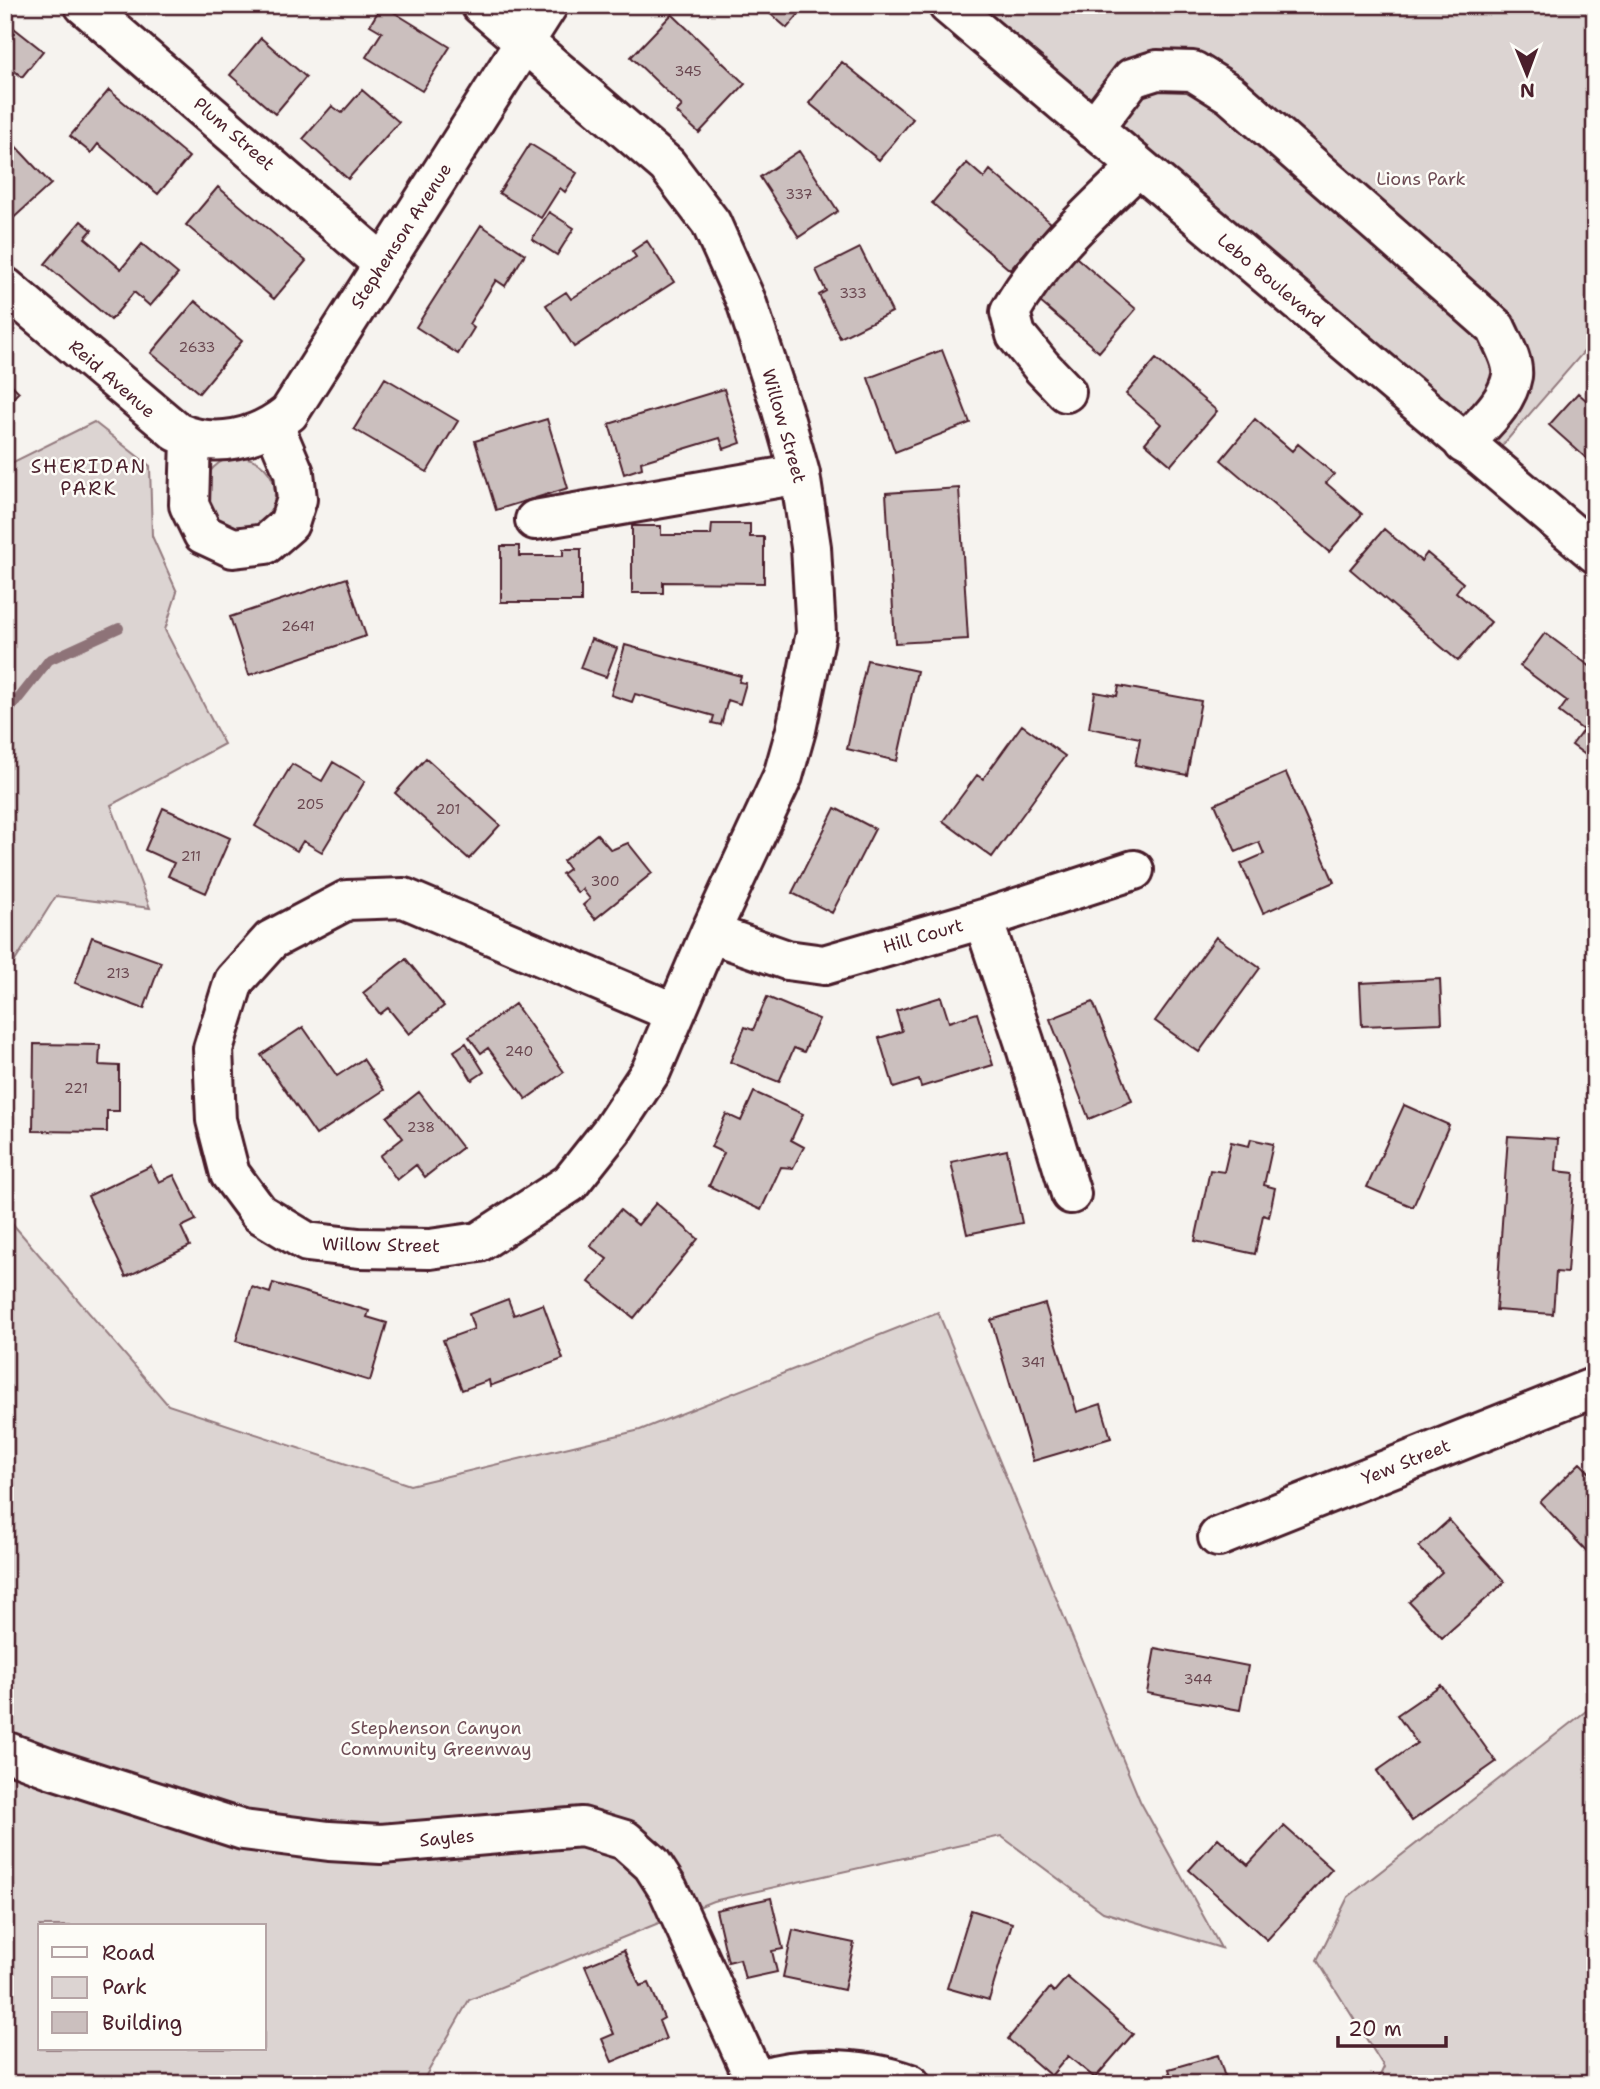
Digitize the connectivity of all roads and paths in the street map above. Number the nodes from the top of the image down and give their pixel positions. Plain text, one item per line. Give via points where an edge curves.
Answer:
1 (84, 5) edge
2 (481, 5) edge
3 (548, 5) edge
4 (948, 5) edge
5 (525, 43) junction
6 (1093, 129) junction
7 (1138, 167) junction
8 (383, 264) junction
9 (5, 287) edge
10 (1066, 392) dead end
11 (274, 426) junction
12 (191, 438) junction
13 (1464, 444) junction
14 (800, 474) junction
15 (534, 520) dead end
16 (1595, 553) edge
17 (1135, 870) dead end
18 (983, 919) junction
19 (710, 933) junction
20 (675, 1013) junction
21 (1071, 1194) dead end
22 (1595, 1387) edge
23 (1217, 1537) dead end
24 (5, 1751) edge
25 (751, 2082) edge
26 (910, 2084) edge

1 - 8 street, Plum Street
2 - 5 street, Willow Street
3 - 5 street, Stephenson Avenue
4 - 6 street, Lebo Boulevard
5 - 8 street, Stephenson Avenue
5 - 14 street, Willow Street via 667,165 711,223 746,301
6 - 7 street, Lebo Boulevard
6 - 13 street via 1132,78 1157,70 1193,71 1230,94 1496,328 1512,374 1501,403
7 - 10 street via 1049,256 1010,312 1016,335
7 - 13 street, Lebo Boulevard
8 - 11 street, Stephenson Avenue via 289,413
9 - 12 street, Reid Avenue via 161,421
11 - 12 street, Reid Avenue via 231,440
11 - 12 street via 294,473 297,499 289,524 266,544 233,548 203,534 189,505
13 - 16 street, Lebo Boulevard
14 - 15 street
14 - 19 street, Willow Street via 811,547 816,633 783,776
17 - 18 street, Hill Court
18 - 19 street, Hill Court via 824,965 787,960
18 - 21 street
19 - 20 street, Willow Street
20 - 20 street, Willow Street via 404,898 347,900 271,940 234,981 213,1049 216,1120 230,1174 259,1213 307,1242 430,1249 479,1242 570,1183 651,1071
22 - 23 street, Yew Street
24 - 25 street, Sayles via 243,1830 381,1844 582,1827 625,1840 652,1864 668,1889
25 - 26 street via 790,2071 834,2070 892,2077

